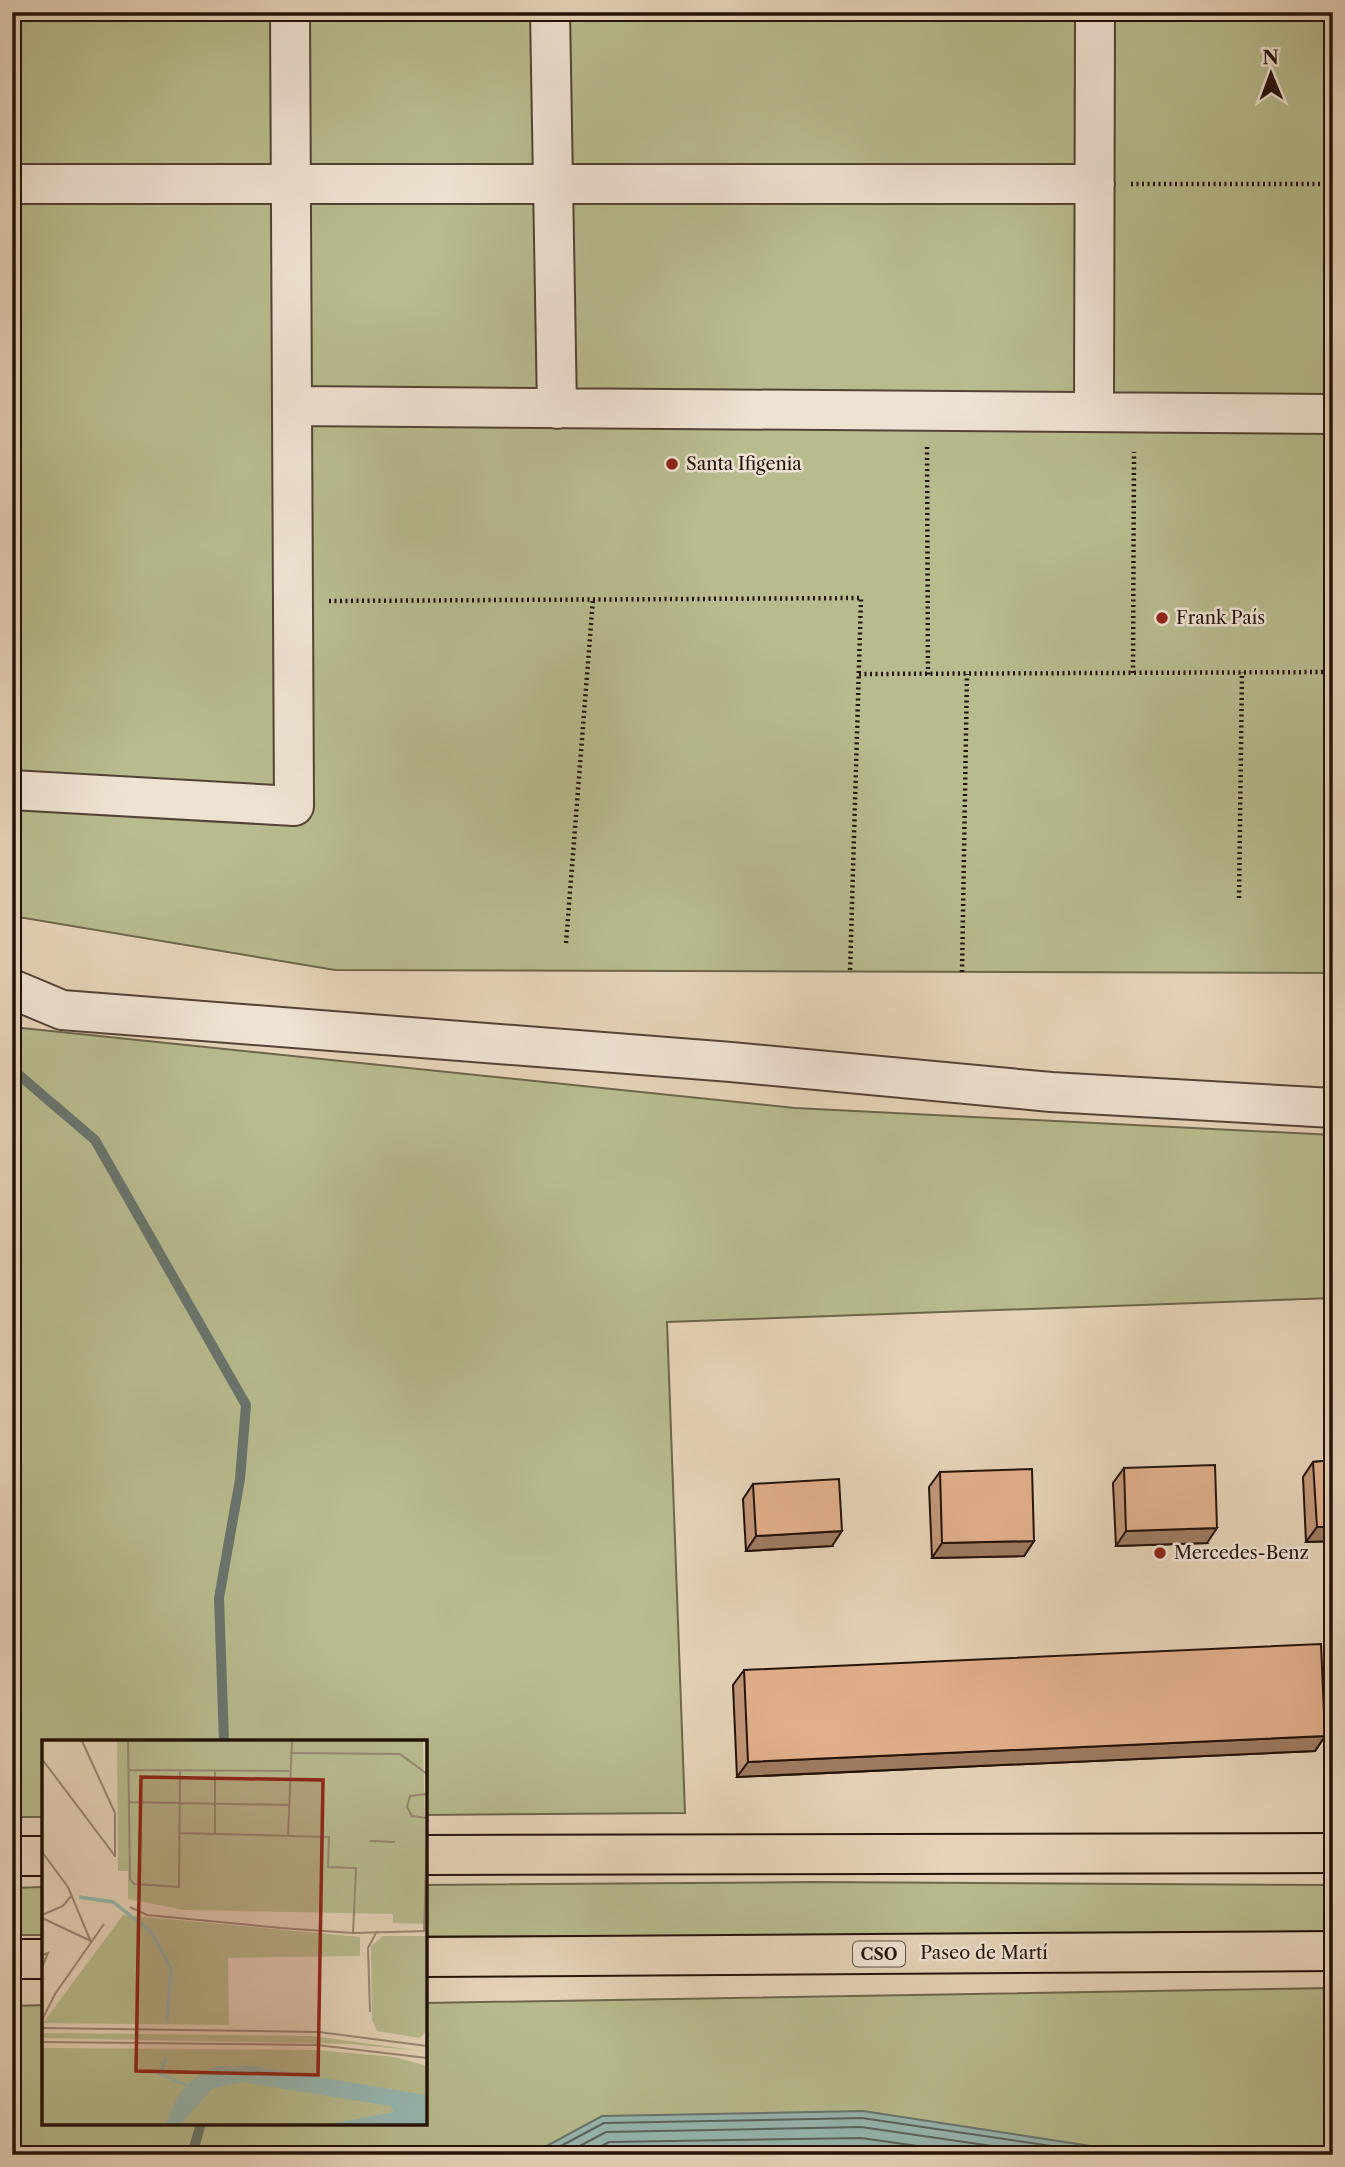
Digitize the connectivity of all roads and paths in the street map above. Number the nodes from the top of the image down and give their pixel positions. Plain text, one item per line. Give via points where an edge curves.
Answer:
1 (290, 12) edge
2 (550, 12) edge
3 (1095, 12) edge
4 (12, 184) edge
5 (291, 184) junction
6 (553, 184) junction
7 (1095, 184) junction
8 (1333, 184) edge
9 (292, 406) junction
10 (557, 409) junction
11 (927, 411) junction
12 (1094, 412) junction
13 (1134, 412) junction
14 (1333, 414) edge
15 (593, 599) junction
16 (293, 601) junction
17 (1242, 672) junction
18 (1333, 672) edge
19 (1133, 673) junction
20 (859, 674) junction
21 (967, 674) junction
22 (928, 675) junction
23 (12, 790) edge
24 (1240, 898) dead end
25 (566, 943) dead end
26 (850, 972) dead end
27 (962, 972) dead end
28 (12, 989) edge
29 (1333, 1108) edge
30 (1333, 1853) edge
31 (427, 1855) edge
32 (12, 1856) edge
33 (42, 1856) edge
34 (1333, 1951) edge
35 (427, 1957) edge
36 (12, 1959) edge
37 (42, 1959) edge

1 - 5 street
2 - 6 street
3 - 7 street
4 - 5 street
5 - 6 street
5 - 9 street
6 - 7 street
6 - 10 street
7 - 8 path
7 - 12 street
9 - 10 street
9 - 16 street
10 - 11 street
11 - 12 street
11 - 22 path
12 - 13 street
13 - 14 street
13 - 19 path
15 - 16 path
15 - 20 path via 861,598
15 - 25 path
16 - 23 street via 295,806
17 - 18 path
17 - 19 path
17 - 24 path
19 - 21 path
20 - 22 path
20 - 26 path
21 - 22 path
21 - 27 path
28 - 29 street via 62,1010 1051,1092
30 - 31 main road
32 - 33 main road
34 - 35 main road, Paseo de Martí / CSO
36 - 37 main road

